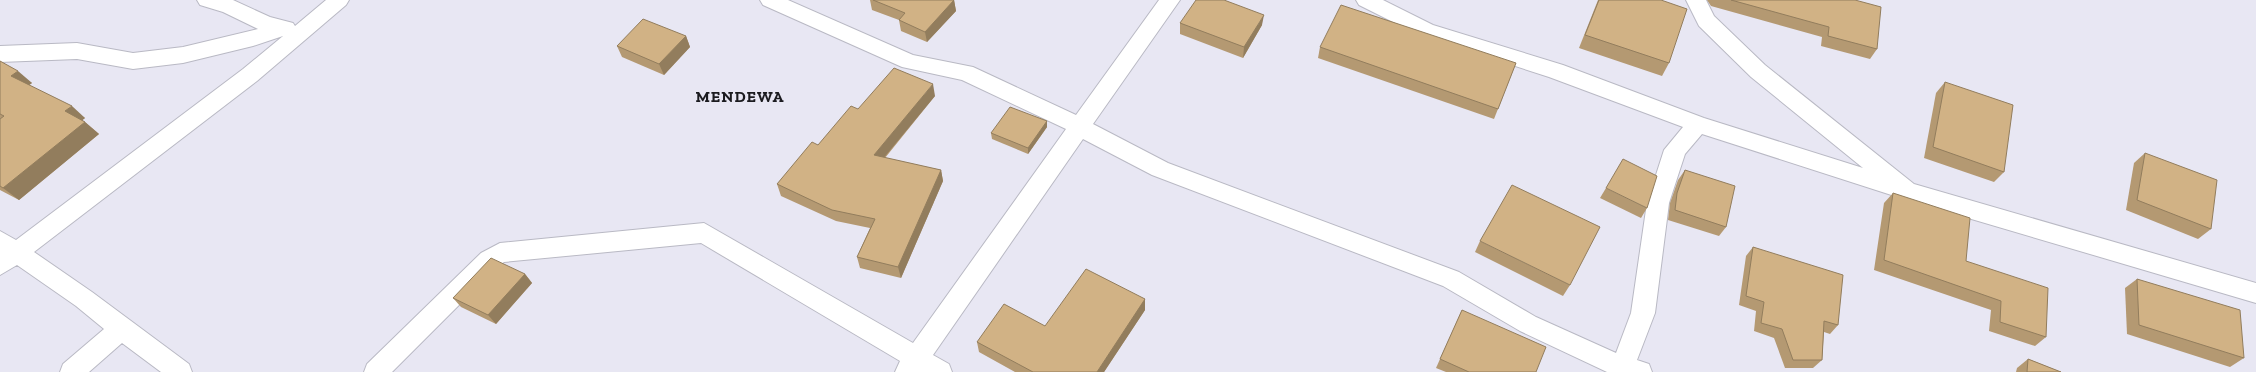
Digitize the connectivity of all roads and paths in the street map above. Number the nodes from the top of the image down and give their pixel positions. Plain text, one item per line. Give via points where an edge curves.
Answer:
1 (208, 0) edge
2 (339, 0) edge
3 (770, 0) edge
4 (1170, 0) edge
5 (1366, 0) edge
6 (1696, 0) edge
7 (293, 28) junction
8 (0, 54) edge
9 (1698, 124) junction
10 (1080, 128) junction
11 (1907, 191) junction
12 (5, 252) edge
13 (2256, 293) edge
14 (121, 328) junction
15 (912, 365) edge
16 (1628, 370) edge
17 (72, 372) edge
18 (180, 372) edge
19 (376, 372) edge
20 (940, 372) edge

1 - 7 street via 229,6 266,24
2 - 7 street
3 - 10 street via 909,62 966,73
4 - 10 street
5 - 9 street via 1426,30 1556,71
6 - 11 street via 1706,21 1758,71
7 - 8 street via 183,55 133,61 76,51
7 - 12 street via 250,75
9 - 11 street
9 - 16 street via 1675,150 1658,203 1644,313
10 - 15 street
10 - 16 street via 1160,169 1451,279 1528,324
11 - 13 street
12 - 14 street via 84,299
14 - 17 street
14 - 18 street
15 - 19 street via 704,233 500,253 489,260
15 - 20 street

